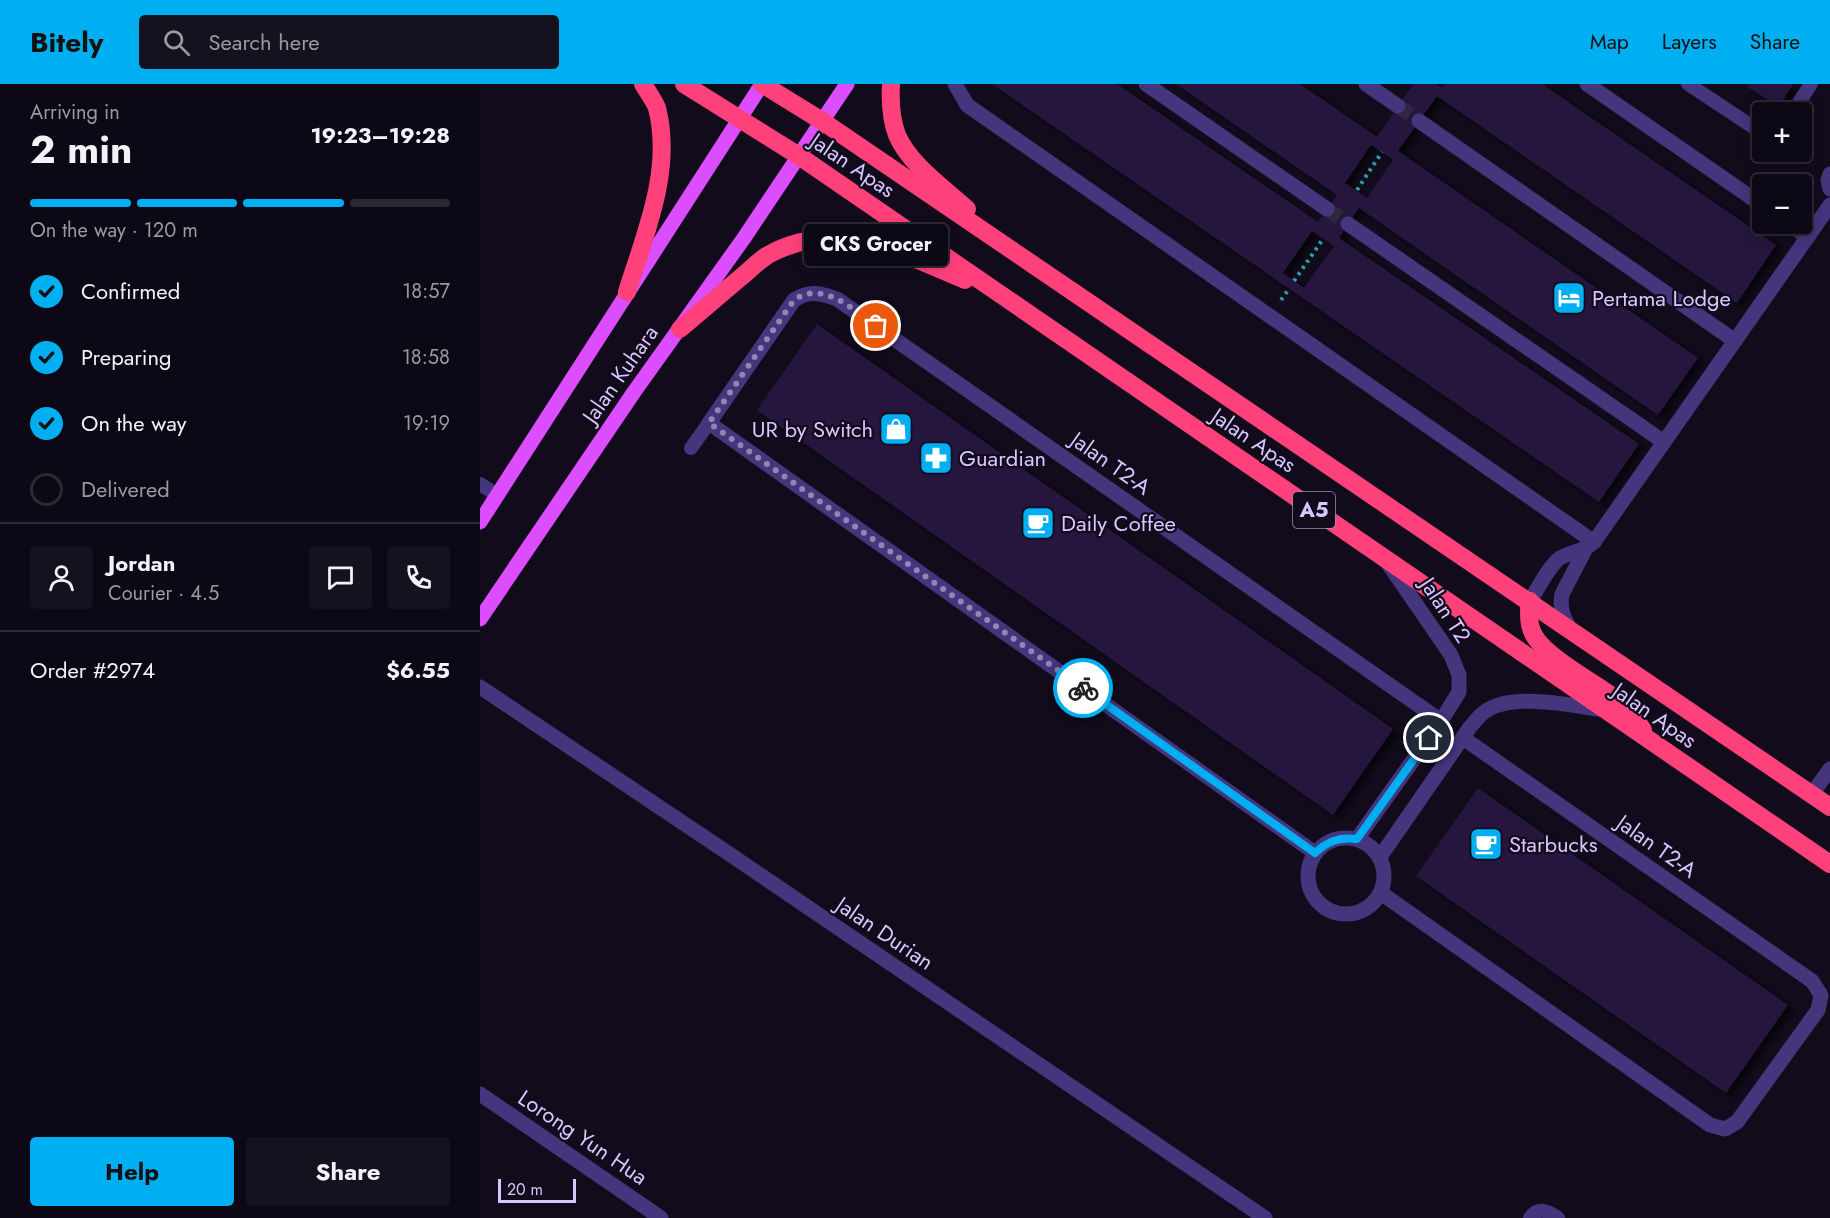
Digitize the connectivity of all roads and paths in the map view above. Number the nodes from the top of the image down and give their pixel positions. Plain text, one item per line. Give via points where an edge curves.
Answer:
1 (643, 84) edge
2 (684, 84) edge
3 (762, 84) edge
4 (847, 84) edge
5 (891, 84) edge
6 (956, 84) edge
7 (1146, 84) edge
8 (1366, 84) edge
9 (1587, 84) edge
10 (1688, 84) edge
11 (1811, 84) edge
12 (1799, 102) edge
13 (1398, 106) tunnel mouth
14 (739, 119) junction
15 (822, 121) junction
16 (1419, 121) tunnel mouth
17 (1752, 126) edge
18 (1382, 152) dead end
19 (799, 156) junction
20 (1830, 174) edge
21 (1830, 189) edge
22 (1357, 190) dead end
23 (1752, 198) edge
24 (1830, 205) edge
25 (1327, 209) tunnel mouth
26 (1348, 224) tunnel mouth
27 (1804, 234) edge
28 (1808, 237) junction
29 (1323, 238) dead end
30 (1025, 259) junction
31 (1294, 281) dead end
32 (627, 292) junction
33 (1000, 295) junction
34 (680, 329) junction
35 (1735, 341) junction
36 (709, 423) junction
37 (1664, 442) junction
38 (691, 448) dead end
39 (480, 484) edge
40 (497, 495) junction
41 (480, 522) edge
42 (1589, 546) junction
43 (1385, 558) junction
44 (1530, 602) junction
45 (480, 619) edge
46 (1571, 631) junction
47 (480, 687) edge
48 (1605, 710) junction
49 (1441, 721) junction
50 (1463, 738) junction
51 (1651, 741) junction
52 (1830, 769) edge
53 (1812, 794) junction
54 (1830, 807) edge
55 (1357, 839) junction
56 (1315, 853) junction
57 (1380, 857) junction
58 (1830, 864) edge
59 (1381, 893) junction
60 (480, 1094) edge
61 (661, 1218) edge
62 (1265, 1218) edge
63 (1530, 1218) edge
64 (1558, 1218) edge

1 - 32 highway via 656,106 662,151 657,191
2 - 14 highway, A5
3 - 14 main road, Jalan Kuhara
3 - 15 highway, Jalan Apas / A5
4 - 15 main road
5 - 30 highway via 890,102 898,135 913,160
6 - 42 street via 967,105
7 - 25 street
8 - 13 street
9 - 23 street
10 - 17 lane
11 - 12 lane
14 - 19 highway, Jalan Apas / A5
14 - 32 main road, Jalan Kuhara
15 - 19 main road, Jalan Kuhara
15 - 30 highway, Jalan Apas / A5
16 - 35 street
18 - 22 path
19 - 33 highway, Jalan Apas / A5
19 - 34 main road, Jalan Kuhara
20 - 21 street
24 - 28 street
26 - 37 street
27 - 28 street
28 - 35 street
29 - 31 path
30 - 44 highway, Jalan Apas / A5
32 - 40 main road, Jalan Kuhara
33 - 34 highway via 892,250 863,241 831,238 796,243 767,256
33 - 43 highway, Jalan Apas / A5
34 - 45 main road, Jalan Kuhara
35 - 37 street
36 - 38 lane
36 - 49 street, Jalan T2-A via 794,300 810,293 837,298
36 - 56 street
37 - 42 street
39 - 40 lane
40 - 41 main road, Jalan Kuhara
42 - 44 street via 1555,562
42 - 46 street via 1562,594 1564,619
43 - 48 highway, Jalan Apas / A5
43 - 49 street, Jalan T2 via 1451,655 1459,675 1459,692
44 - 46 highway, Jalan Apas / A5
44 - 51 highway via 1530,627 1536,638 1548,651 1618,700
46 - 53 highway, Jalan Apas / A5
47 - 62 street, Jalan Durian
48 - 50 street via 1526,700 1502,703 1484,713
48 - 51 highway, Jalan Apas / A5
49 - 55 street, Jalan T2
50 - 57 street
50 - 59 street, Jalan T2-A via 1812,981 1821,995 1818,1010 1737,1122 1725,1129 1710,1125
51 - 58 highway, Jalan Apas / A5
52 - 53 street
53 - 54 highway, Jalan Apas / A5
55 - 56 street via 1334,840
55 - 57 street
56 - 59 street via 1308,877 1310,890 1326,909 1351,915 1374,904
57 - 59 street via 1384,875
60 - 61 street, Lorong Yun Hua
63 - 64 lane via 1540,1210

